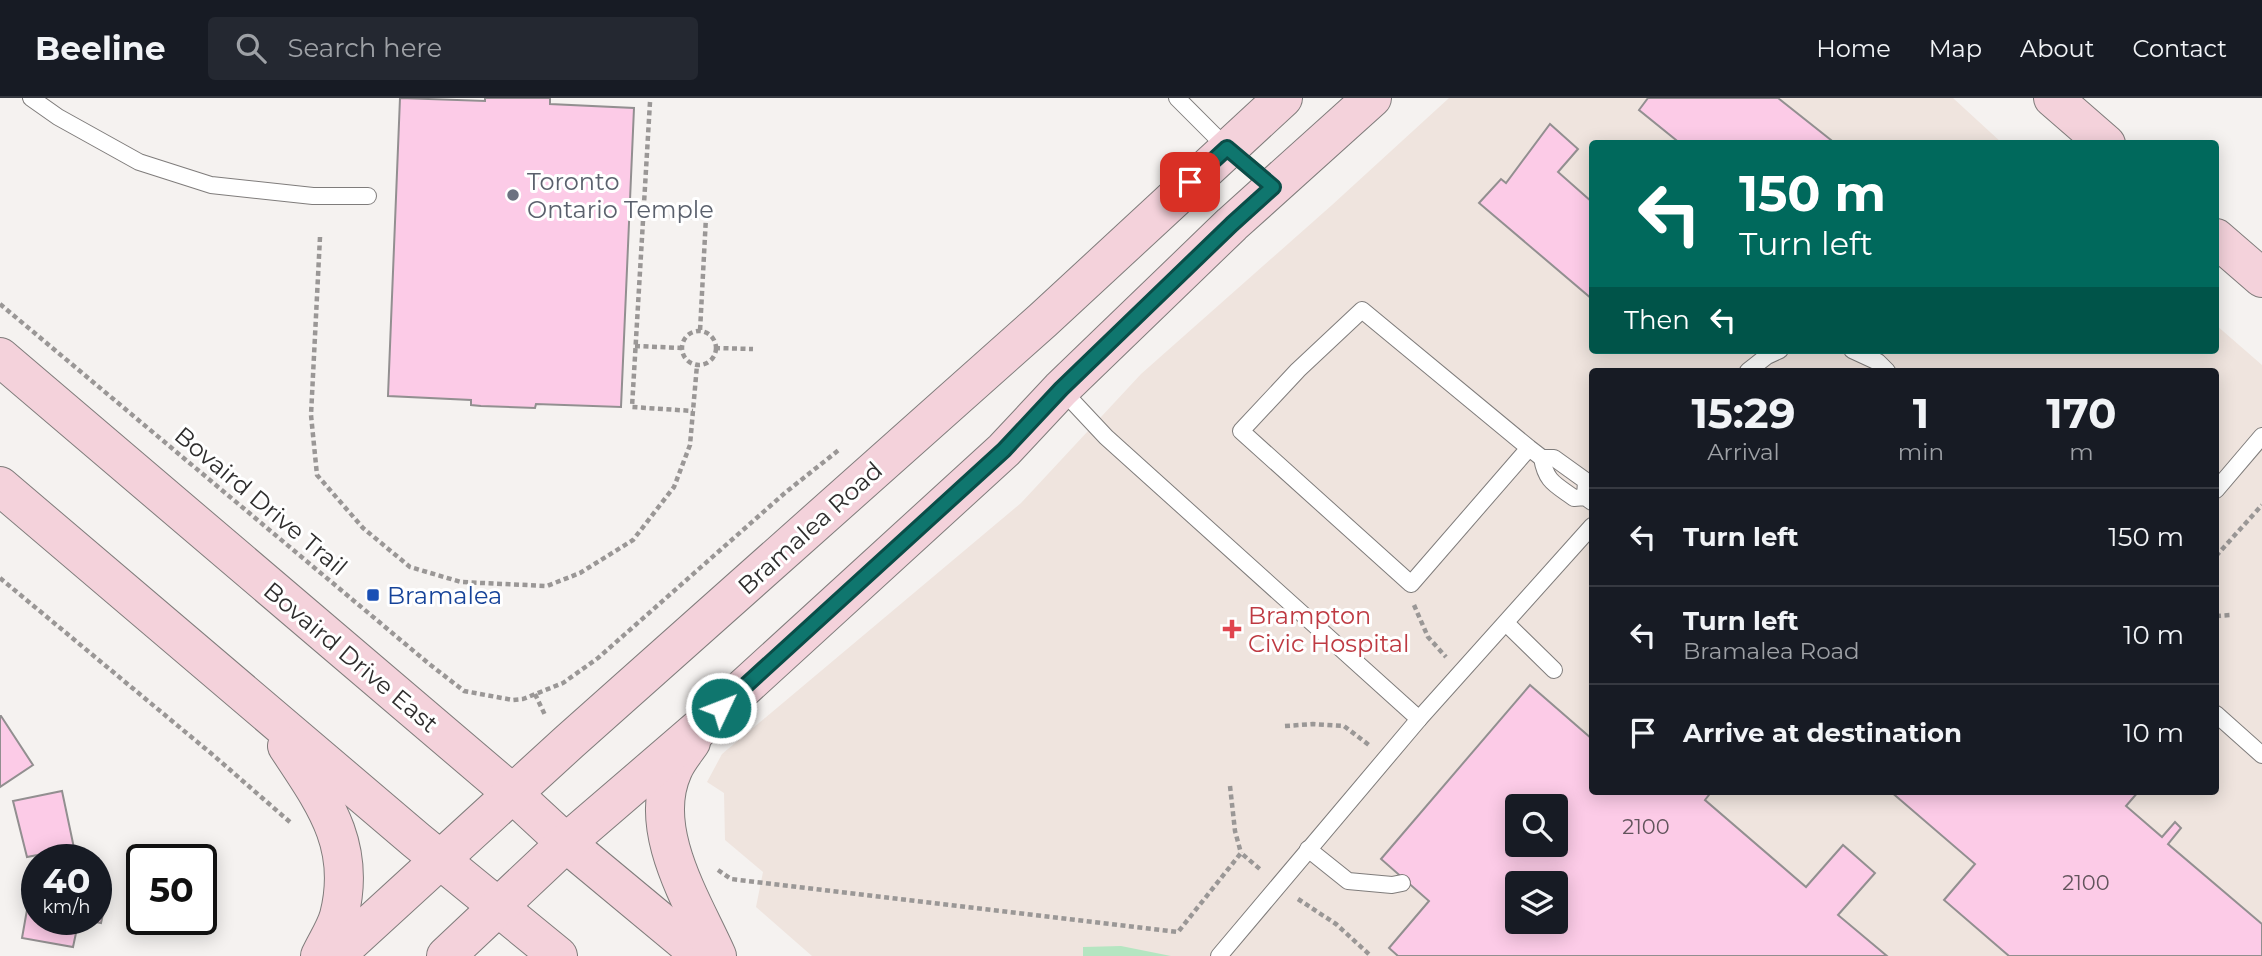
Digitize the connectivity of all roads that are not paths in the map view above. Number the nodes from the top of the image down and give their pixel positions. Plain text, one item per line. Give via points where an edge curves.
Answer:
1 (31, 98) edge
2 (1177, 98) edge
3 (1283, 98) edge
4 (1372, 98) edge
5 (2053, 98) edge
6 (2101, 140) edge
7 (1227, 148) junction
8 (1273, 187) junction
9 (368, 196) dead end
10 (2219, 241) edge
11 (2262, 278) edge
12 (1771, 354) edge
13 (1861, 354) edge
14 (0, 358) edge
15 (1752, 368) edge
16 (1884, 368) edge
17 (1061, 389) junction
18 (2262, 436) edge
19 (1535, 453) junction
20 (0, 485) edge
21 (2219, 487) edge
22 (1589, 500) edge
23 (1589, 529) edge
24 (1507, 624) junction
25 (1554, 670) dead end
26 (265, 711) junction
27 (2219, 717) edge
28 (1419, 719) junction
29 (702, 726) junction
30 (2262, 755) edge
31 (513, 794) junction
32 (566, 842) junction
33 (1308, 849) junction
34 (441, 860) junction
35 (1402, 883) dead end
36 (498, 907) junction
37 (320, 956) edge
38 (335, 956) edge
39 (446, 956) edge
40 (558, 956) edge
41 (702, 956) edge
42 (717, 956) edge
43 (1219, 956) edge

1 - 9 lane via 139,162 211,185 313,196
2 - 7 lane
3 - 7 main road, Bramalea Road
4 - 8 main road
5 - 6 main road
7 - 8 lane
7 - 31 main road, Bramalea Road via 1043,320
8 - 17 main road
10 - 11 main road
12 - 15 lane
13 - 16 lane
14 - 31 main road, Bovaird Drive East
17 - 28 lane via 1107,437
17 - 29 main road via 1004,450
18 - 21 lane
19 - 19 lane via 1362,310 1241,431 1411,583
19 - 22 lane via 1554,458 1586,481
20 - 26 main road
23 - 24 lane
24 - 25 lane
24 - 28 lane
26 - 34 main road
26 - 37 main road via 328,808 341,843 345,881 338,919
27 - 30 lane
28 - 33 lane
29 - 32 main road
29 - 42 main road via 673,771 666,836
31 - 32 main road, Bovaird Drive East
31 - 34 main road, Bramalea Road
32 - 36 main road
32 - 41 main road, Bovaird Drive East
33 - 35 lane via 1348,881
33 - 43 lane
34 - 36 main road
34 - 38 main road, Bramalea Road
36 - 39 main road
36 - 40 main road

